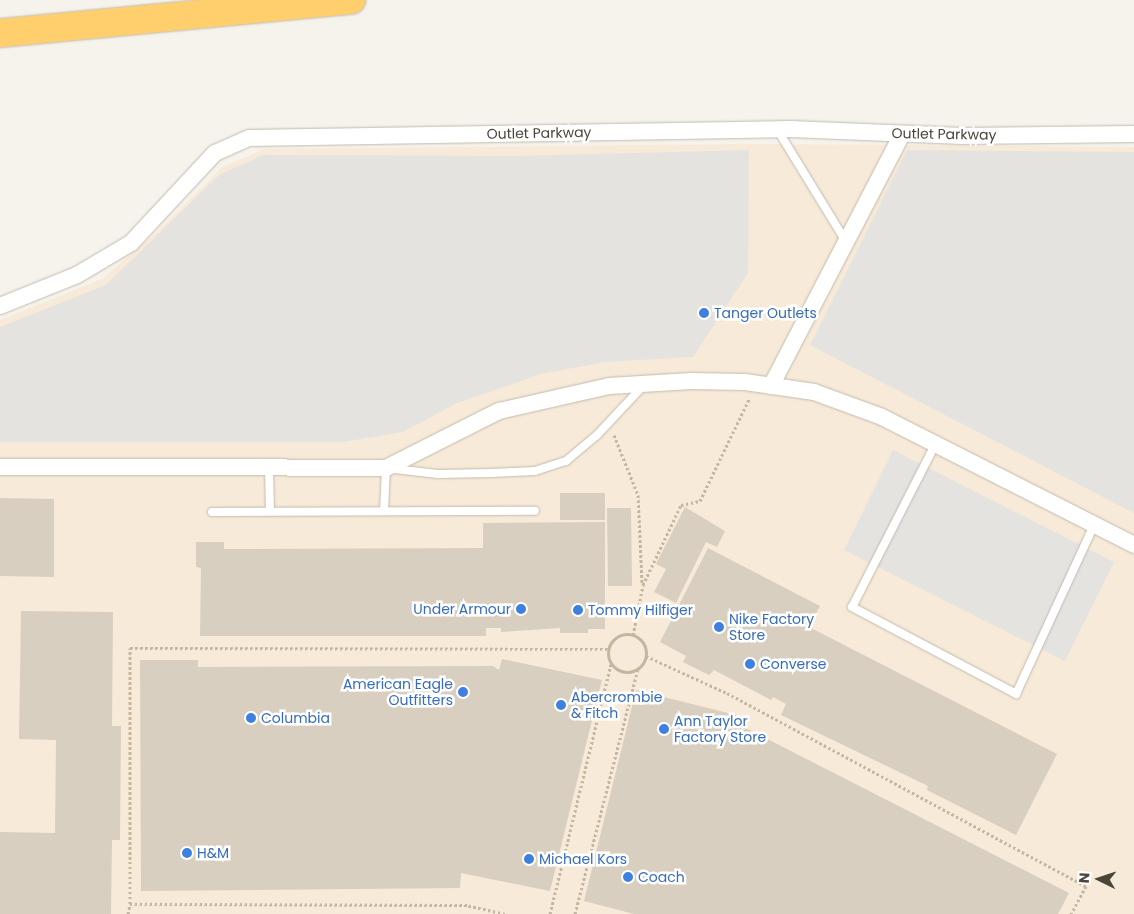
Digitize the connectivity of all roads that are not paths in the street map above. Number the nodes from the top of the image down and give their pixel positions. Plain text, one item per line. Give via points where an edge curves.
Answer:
1 (351, 0) edge
2 (0, 33) edge
3 (777, 129) junction
4 (902, 134) junction
5 (1134, 134) edge
6 (845, 240) junction
7 (0, 306) edge
8 (646, 384) junction
9 (764, 385) junction
10 (936, 444) junction
11 (0, 466) edge
12 (269, 468) junction
13 (386, 468) junction
14 (270, 511) junction
15 (384, 511) junction
16 (535, 511) dead end
17 (212, 512) dead end
18 (1094, 524) junction
19 (1134, 545) edge

1 - 2 highway
3 - 4 street, Outlet Parkway
3 - 6 lane
3 - 7 street, Outlet Parkway via 249,138 215,153 131,243 77,276
4 - 5 street, Outlet Parkway
4 - 6 street
6 - 9 street
8 - 9 street via 691,381
8 - 13 street via 610,386 499,411
8 - 13 lane via 566,461 534,470 438,474
9 - 10 street via 814,392 882,418
10 - 18 street
10 - 18 lane via 852,607 1016,694
11 - 12 street
12 - 13 street
12 - 14 lane
13 - 15 lane
14 - 15 lane
14 - 17 lane
15 - 16 lane
18 - 19 street

